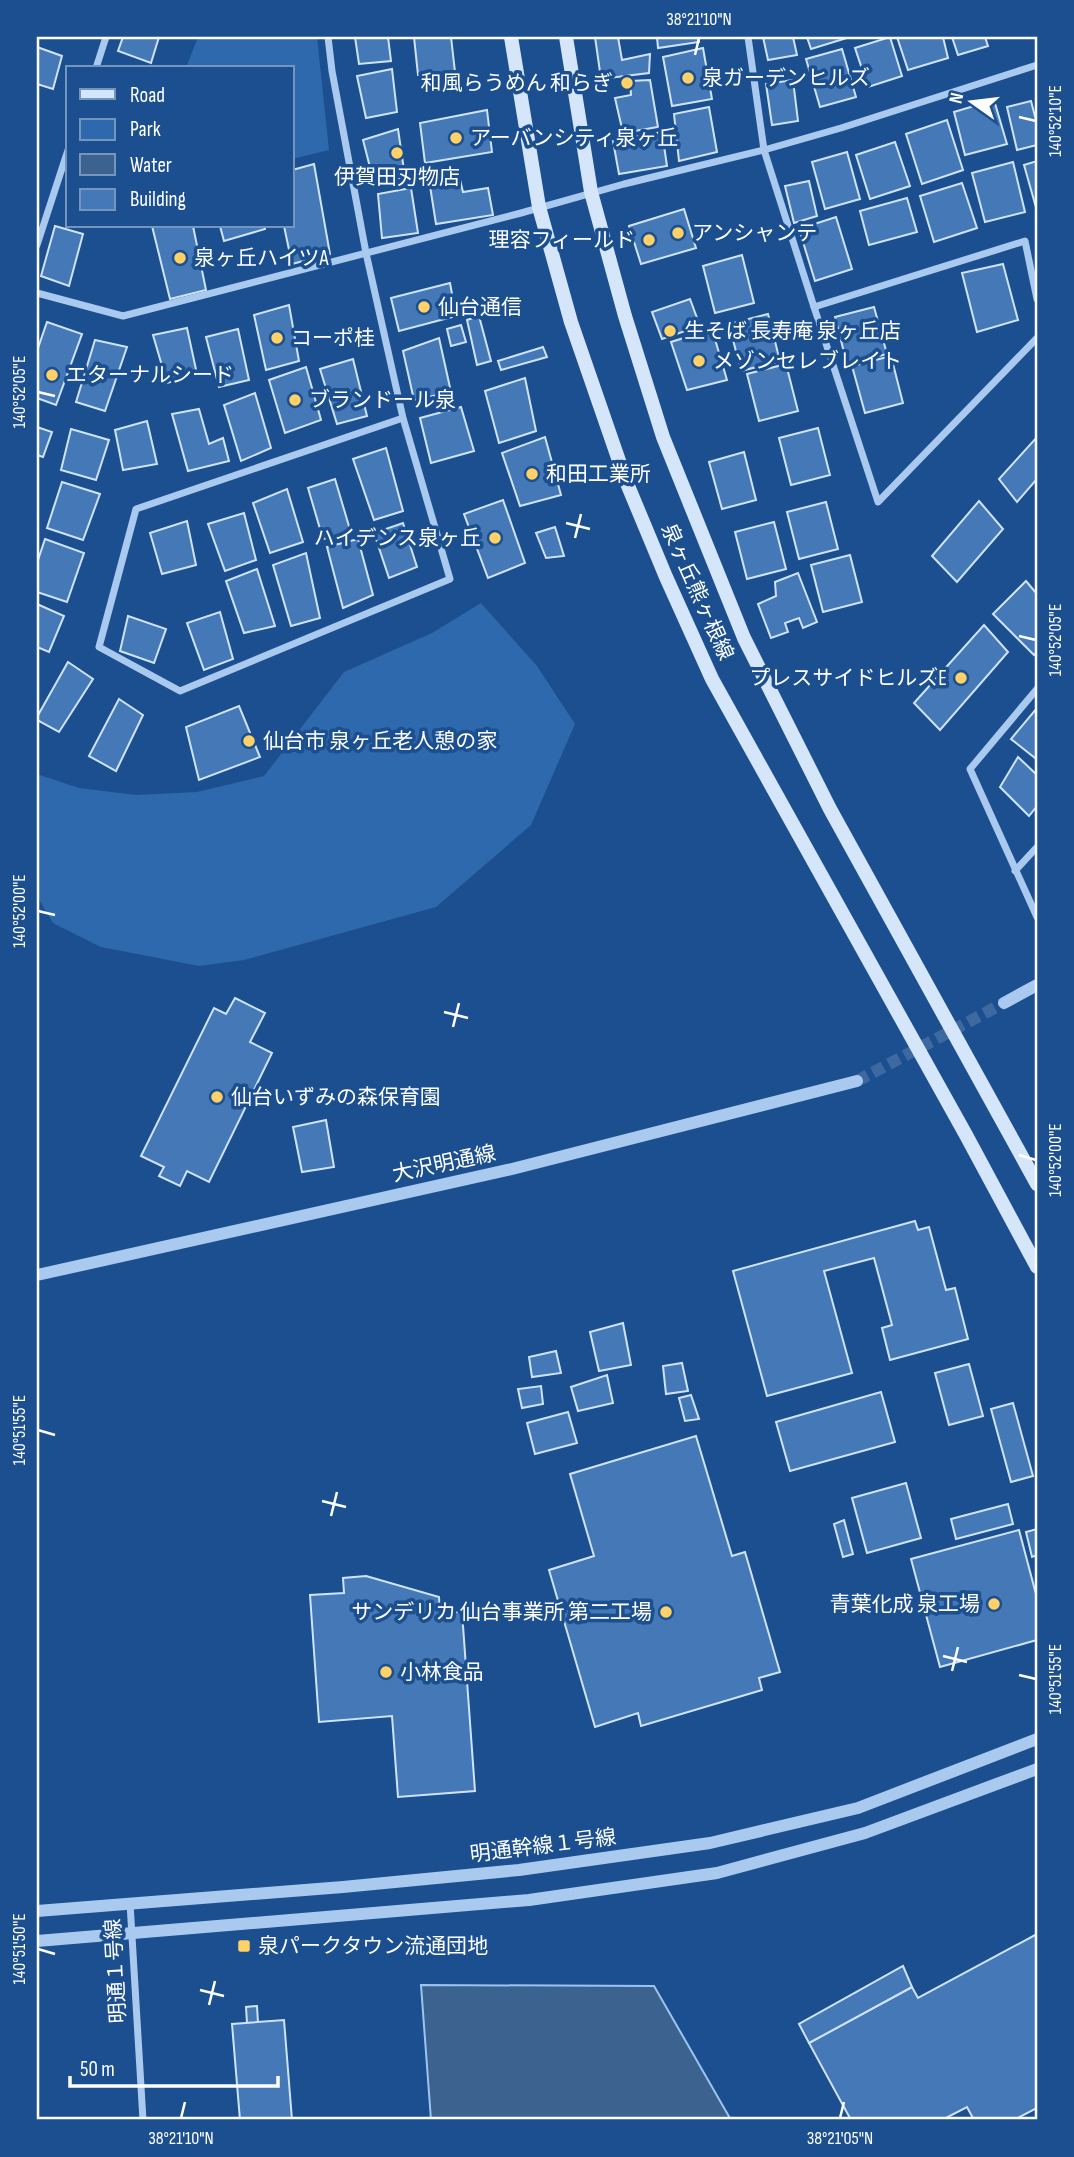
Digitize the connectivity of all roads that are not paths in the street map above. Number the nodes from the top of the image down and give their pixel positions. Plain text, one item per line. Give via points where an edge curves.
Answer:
1 (106, 37) edge
2 (328, 37) edge
3 (511, 37) edge
4 (566, 37) edge
5 (748, 37) edge
6 (1037, 65) edge
7 (97, 66) edge
8 (764, 150) junction
9 (66, 156) edge
10 (591, 192) junction
11 (539, 207) junction
12 (37, 245) edge
13 (366, 253) junction
14 (37, 293) edge
15 (1037, 299) edge
16 (814, 307) junction
17 (1037, 338) edge
18 (403, 418) junction
19 (1037, 690) edge
20 (1037, 847) edge
21 (1015, 871) junction
22 (1037, 916) edge
23 (1037, 985) edge
24 (1004, 1003) tunnel mouth
25 (857, 1081) tunnel mouth
26 (1037, 1184) edge
27 (1037, 1267) edge
28 (37, 1275) edge
29 (1037, 1739) edge
30 (1037, 1769) edge
31 (130, 1903) junction
32 (37, 1911) edge
33 (131, 1933) junction
34 (37, 1941) edge
35 (144, 2120) edge

1 - 7 street
2 - 13 street
3 - 11 main road, 泉ヶ丘熊ヶ根線
4 - 10 main road, 泉ヶ丘熊ヶ根線
5 - 8 street
6 - 8 street
8 - 10 street
8 - 16 street
9 - 12 street
10 - 11 street
10 - 26 main road, 泉ヶ丘熊ヶ根線 via 663,437 744,638 830,809
11 - 13 street
11 - 27 main road, 泉ヶ丘熊ヶ根線 via 607,430 712,679
13 - 14 street via 124,317
13 - 18 street
15 - 16 street via 1025,241
16 - 17 street via 878,502
18 - 18 street via 450,579 180,691 99,647 136,509
19 - 21 street via 970,769
20 - 21 street
21 - 22 street
23 - 24 street
25 - 28 street, 大沢明通線 via 512,1169
29 - 31 street, 明通幹線１号線 via 858,1808 710,1843 519,1870
30 - 33 street via 865,1833 717,1873 529,1900
31 - 32 street, 明通幹線１号線
31 - 33 street, 明通１号線
33 - 34 street
33 - 35 street, 明通１号線

